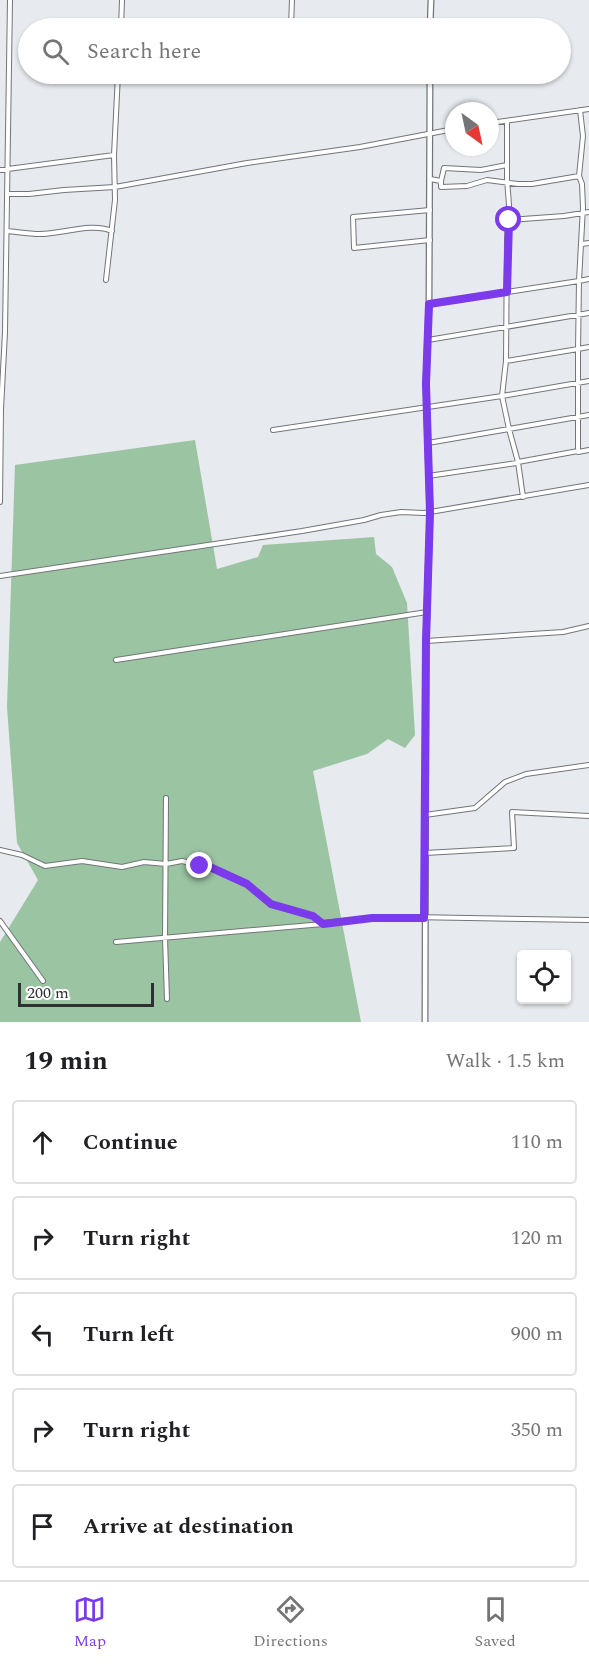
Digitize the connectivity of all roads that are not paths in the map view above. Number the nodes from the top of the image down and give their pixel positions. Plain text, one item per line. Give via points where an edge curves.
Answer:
1 (10, 0) edge
2 (122, 0) edge
3 (292, 0) edge
4 (430, 0) edge
5 (121, 18) edge
6 (291, 18) edge
7 (430, 18) edge
8 (118, 84) edge
9 (430, 84) edge
10 (589, 109) edge
11 (580, 110) junction
12 (507, 121) junction
13 (499, 122) edge
14 (445, 130) edge
15 (430, 133) junction
16 (114, 155) junction
17 (507, 165) junction
18 (7, 169) junction
19 (0, 170) edge
20 (579, 176) junction
21 (430, 179) junction
22 (441, 181) junction
23 (508, 183) junction
24 (115, 187) junction
25 (7, 194) junction
26 (430, 210) junction
27 (589, 212) edge
28 (583, 213) junction
29 (509, 220) junction
30 (7, 231) junction
31 (112, 231) junction
32 (430, 240) junction
33 (589, 243) edge
34 (582, 244) junction
35 (589, 279) edge
36 (106, 280) dead end
37 (579, 281) junction
38 (507, 292) junction
39 (429, 304) junction
40 (589, 313) edge
41 (580, 314) junction
42 (508, 328) junction
43 (428, 340) junction
44 (589, 347) edge
45 (578, 349) junction
46 (506, 361) junction
47 (589, 381) edge
48 (578, 383) junction
49 (502, 396) junction
50 (428, 406) junction
51 (589, 415) edge
52 (577, 417) junction
53 (509, 429) junction
54 (273, 430) dead end
55 (428, 442) junction
56 (589, 450) edge
57 (518, 462) junction
58 (428, 476) junction
59 (589, 485) edge
60 (523, 498) junction
61 (0, 502) edge
62 (430, 512) junction
63 (0, 576) edge
64 (428, 612) junction
65 (589, 626) edge
66 (426, 641) junction
67 (117, 660) dead end
68 (589, 765) edge
69 (166, 798) dead end
70 (425, 815) junction
71 (589, 816) edge
72 (0, 850) edge
73 (425, 853) junction
74 (166, 864) junction
75 (424, 918) junction
76 (589, 920) edge
77 (0, 921) edge
78 (323, 924) junction
79 (165, 938) junction
80 (116, 942) dead end
81 (43, 981) dead end
82 (167, 999) dead end
83 (425, 1022) edge

1 - 18 street
2 - 5 street
3 - 6 street
4 - 7 street
8 - 16 street
9 - 15 street
10 - 11 street
11 - 12 street
11 - 20 street via 583,135
12 - 13 street
12 - 17 street
14 - 15 street
15 - 21 street
15 - 24 street
16 - 18 street
16 - 24 street
17 - 22 street via 481,170 444,168
17 - 23 street
18 - 19 street
18 - 25 street
20 - 23 street via 532,184
20 - 28 street
21 - 22 street
21 - 26 street
22 - 23 street via 441,187 487,180
23 - 29 street
24 - 25 street
24 - 31 street
25 - 30 street
26 - 32 street
26 - 32 street via 353,217 354,248
27 - 28 street
28 - 29 street
28 - 34 street
29 - 38 street
30 - 31 street
30 - 61 street
31 - 36 street
32 - 39 street
33 - 34 street
34 - 37 street
35 - 37 street
37 - 38 street
37 - 41 street
38 - 39 street
38 - 42 street
39 - 43 street
40 - 41 street
41 - 42 street
41 - 45 street
42 - 43 street
42 - 46 street
43 - 50 street
44 - 45 street
45 - 46 street
45 - 48 street
46 - 49 street
47 - 48 street
48 - 49 street
48 - 52 street
49 - 50 street
49 - 53 street
50 - 54 street
50 - 55 street
51 - 52 street
52 - 53 street
52 - 57 street via 578,451
53 - 55 street
53 - 57 street
55 - 58 street
56 - 57 street
57 - 58 street
57 - 60 street
58 - 62 street
59 - 60 street
60 - 62 street
62 - 63 street via 381,515 302,531
62 - 64 street
64 - 66 street
64 - 67 street
65 - 66 street via 563,632
66 - 70 street
68 - 70 street via 526,774 505,782 475,808
69 - 74 street
70 - 73 street
71 - 73 street via 512,812 514,848
72 - 74 street via 45,866 82,861 122,867 144,862
73 - 75 street
74 - 78 street via 182,861 212,868 247,884 271,904 313,916
74 - 79 street
75 - 76 street
75 - 78 street via 372,918
75 - 83 street
77 - 81 street
78 - 79 street
79 - 80 street
79 - 82 street

